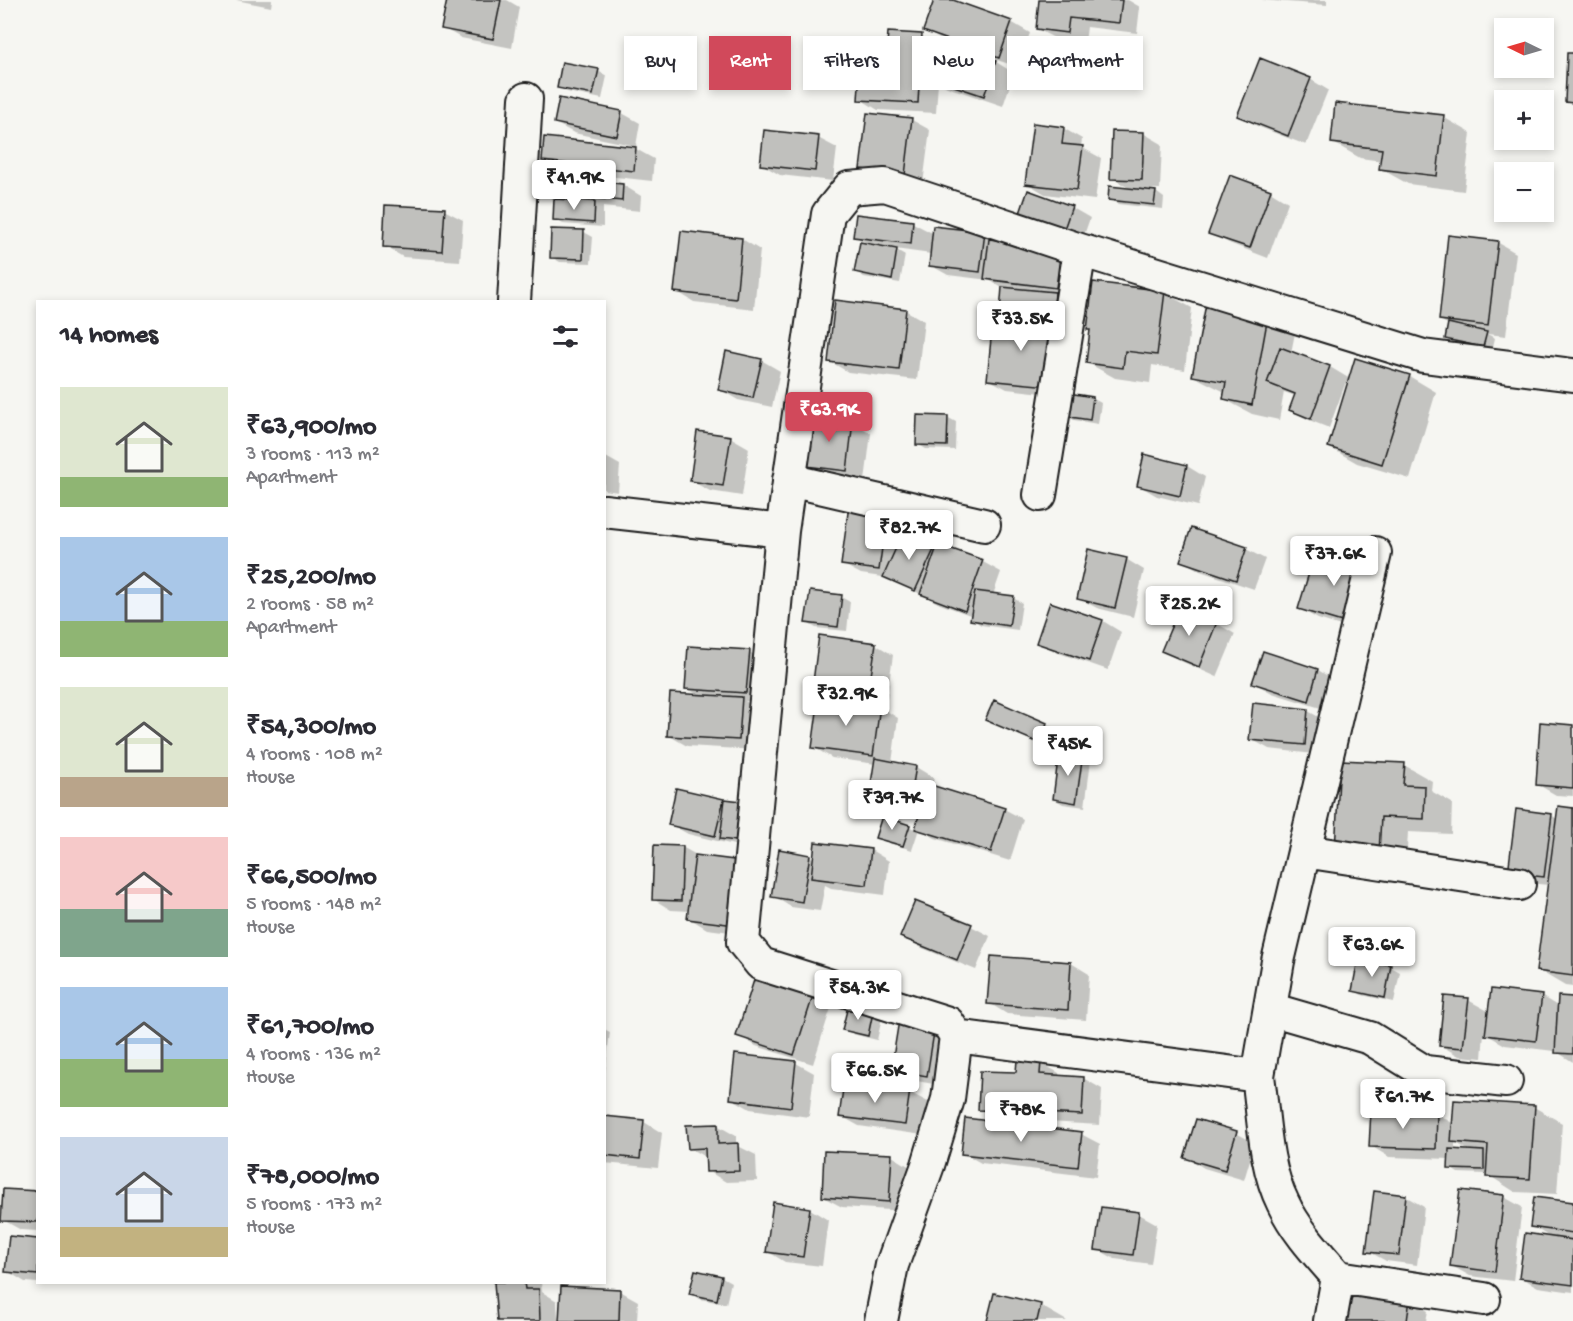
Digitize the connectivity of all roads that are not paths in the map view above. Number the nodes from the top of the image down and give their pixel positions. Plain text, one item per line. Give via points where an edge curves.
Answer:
1 (526, 99) dead end
2 (1080, 250) junction
3 (514, 300) edge
4 (1573, 375) edge
5 (789, 480) junction
6 (1040, 495) dead end
7 (606, 511) edge
8 (984, 525) dead end
9 (782, 531) junction
10 (1375, 553) dead end
11 (1304, 851) junction
12 (1519, 884) dead end
13 (1270, 1009) junction
14 (956, 1036) junction
15 (1258, 1077) junction
16 (1506, 1081) dead end
17 (1338, 1277) junction
18 (1484, 1299) dead end
19 (881, 1321) edge
20 (1330, 1321) edge

1 - 3 street
2 - 4 street via 1422,356
2 - 5 street via 885,185 849,188 828,214
2 - 6 street
5 - 8 street
5 - 9 street
7 - 9 street
9 - 14 street via 743,942 761,964 948,1023
10 - 11 street
11 - 12 street
11 - 13 street
13 - 15 street
13 - 16 street via 1370,1038 1425,1072
14 - 15 street
14 - 19 street via 948,1099 892,1265
15 - 17 street via 1268,1154 1282,1202 1311,1246
17 - 18 street
17 - 20 street

